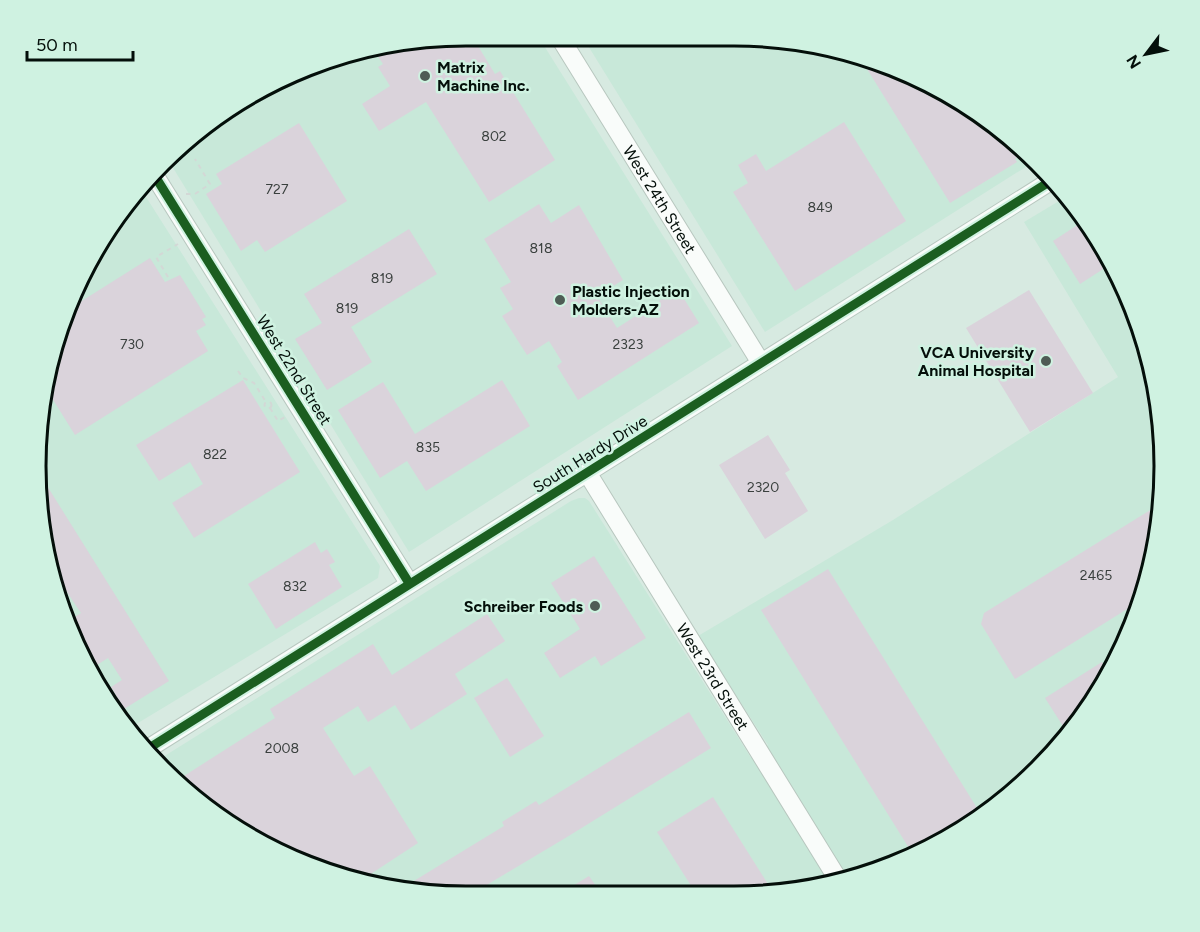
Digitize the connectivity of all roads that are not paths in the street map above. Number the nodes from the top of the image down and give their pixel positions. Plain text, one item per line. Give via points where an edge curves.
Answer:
1 (565, 46) edge
2 (158, 181) edge
3 (1045, 185) edge
4 (761, 363) junction
5 (588, 474) junction
6 (409, 583) junction
7 (153, 745) edge
8 (834, 873) edge

1 - 4 street, West 24th Street
2 - 6 street, West 22nd Street
3 - 4 street, South Hardy Drive
4 - 5 street, South Hardy Drive
5 - 6 street, South Hardy Drive
5 - 8 street, West 23rd Street
6 - 7 street, South Hardy Drive

